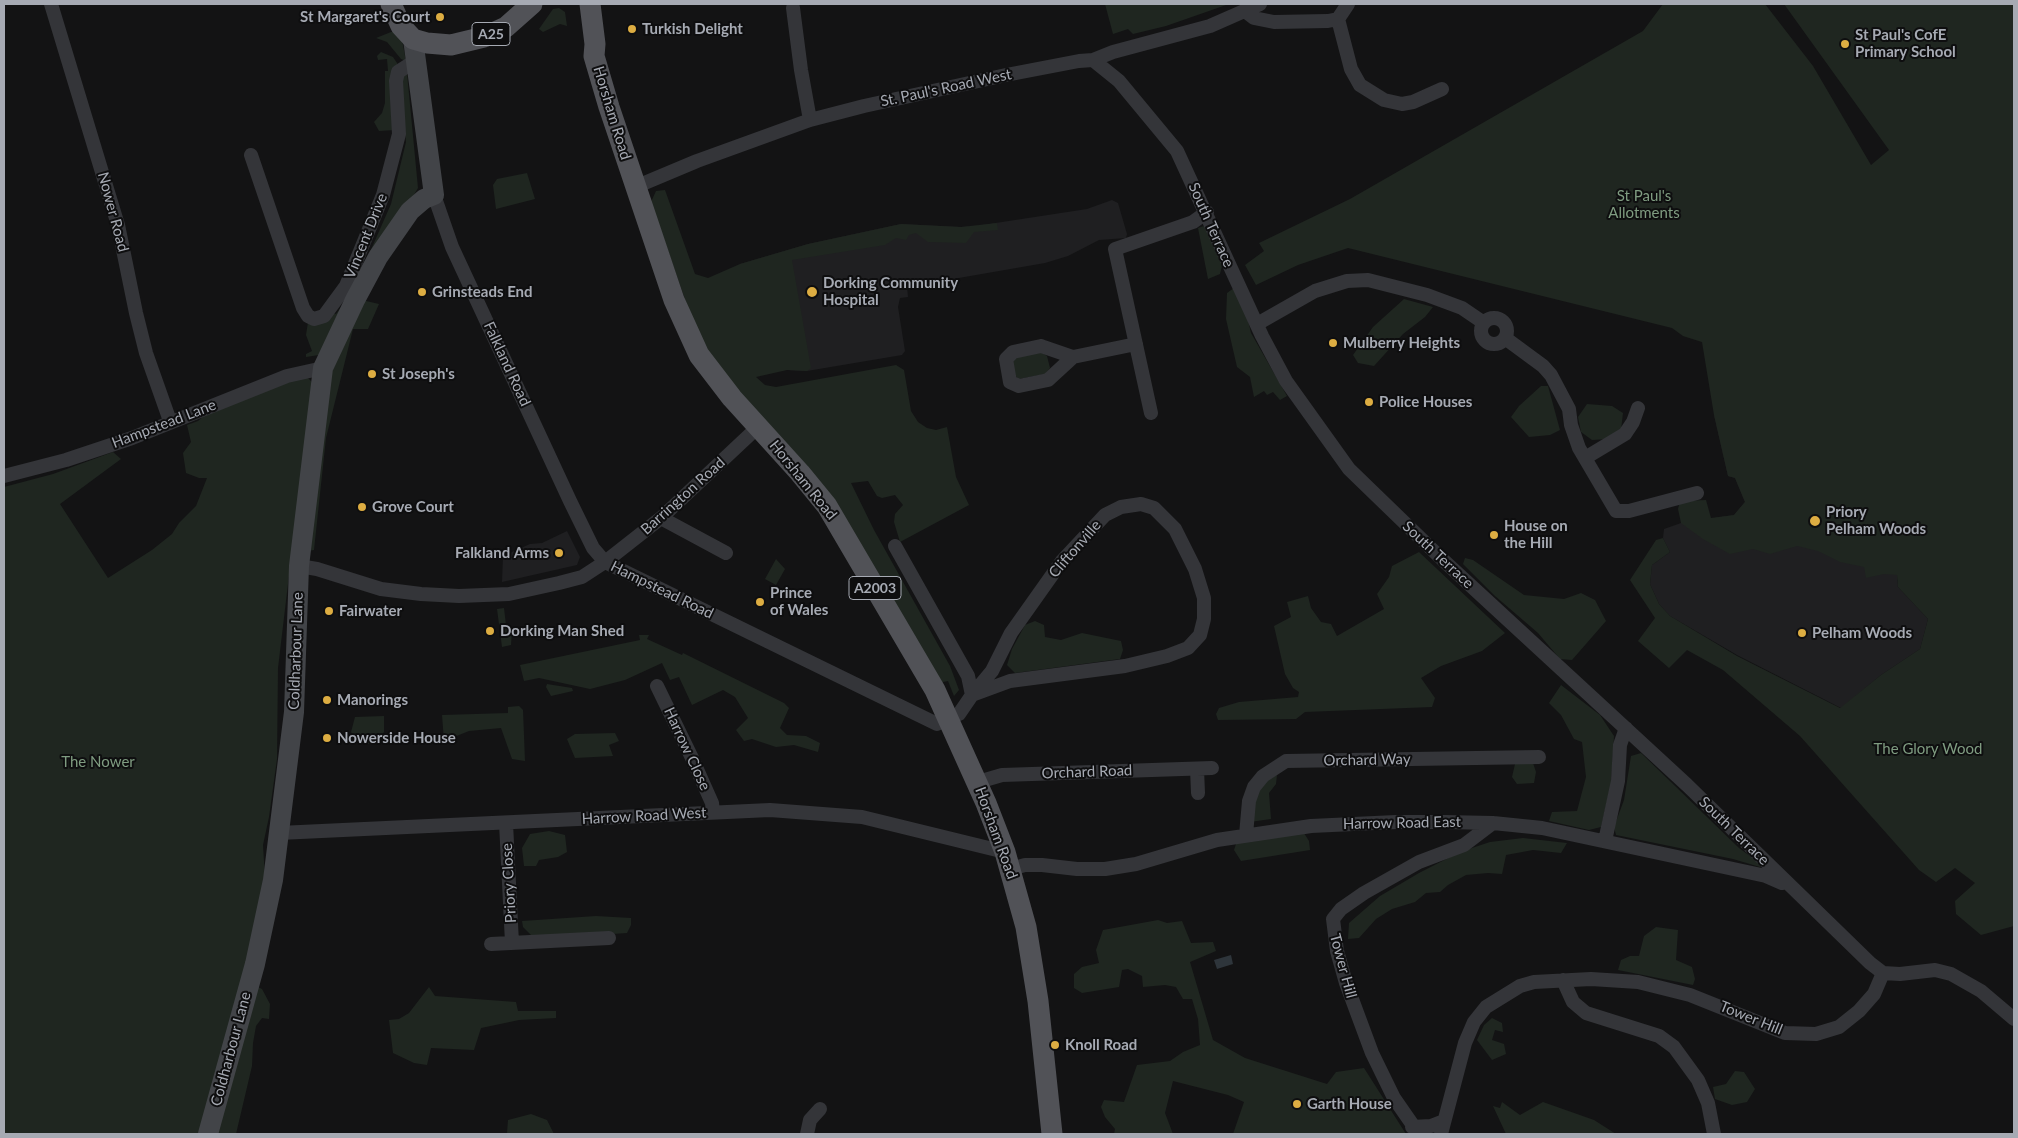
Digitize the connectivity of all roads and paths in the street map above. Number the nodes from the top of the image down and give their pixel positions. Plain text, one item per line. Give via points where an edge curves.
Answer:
1 (52, 4) edge
2 (391, 4) edge
3 (532, 4) edge
4 (574, 4) edge
5 (590, 4) edge
6 (1260, 4) edge
7 (1348, 4) edge
8 (793, 8) dead end
9 (1245, 11) junction
10 (1338, 19) junction
11 (413, 39) junction
12 (451, 44) junction
13 (594, 56) junction
14 (1093, 60) junction
15 (415, 61) junction
16 (1442, 89) dead end
17 (810, 120) junction
18 (251, 155) dead end
19 (635, 187) junction
20 (434, 195) junction
21 (1207, 212) junction
22 (1257, 324) junction
23 (1136, 344) junction
24 (1073, 358) dead end
25 (323, 368) junction
26 (1638, 408) dead end
27 (1151, 413) dead end
28 (170, 421) junction
29 (759, 426) junction
30 (1585, 458) junction
31 (4, 476) edge
32 (1697, 493) dead end
33 (661, 518) junction
34 (895, 546) dead end
35 (726, 553) dead end
36 (605, 562) junction
37 (299, 566) junction
38 (657, 686) dead end
39 (972, 695) junction
40 (950, 719) junction
41 (1626, 728) junction
42 (1539, 758) dead end
43 (1212, 768) dead end
44 (1197, 769) junction
45 (978, 782) junction
46 (1198, 793) dead end
47 (713, 812) junction
48 (506, 823) junction
49 (1493, 823) junction
50 (279, 833) junction
51 (1246, 835) junction
52 (1605, 841) junction
53 (1008, 861) junction
54 (1792, 887) junction
55 (609, 938) dead end
56 (512, 943) junction
57 (490, 944) dead end
58 (1883, 973) junction
59 (1564, 980) junction
60 (2014, 1019) edge
61 (820, 1108) dead end
62 (1443, 1128) edge
63 (1416, 1130) edge
64 (208, 1134) edge
65 (807, 1134) edge
66 (1052, 1134) edge
67 (1714, 1134) edge

1 - 28 street, Nower Road via 118,225 146,353
2 - 11 main road via 401,26
3 - 12 main road, A25 via 506,27 484,37
4 - 13 main road, A2003 via 587,46
5 - 13 main road, Horsham Road / A2003
6 - 9 street, St. Paul's Road West
7 - 10 street
8 - 17 street
9 - 10 street via 1254,18 1274,22
9 - 14 street, St. Paul's Road West via 1210,26
10 - 16 street via 1351,69 1360,85 1384,100 1402,104
11 - 12 main road, A25
11 - 15 street, Falkland Road
12 - 15 street
13 - 19 main road, Horsham Road / A2003
14 - 17 street, St. Paul's Road West via 987,79
14 - 21 street, South Terrace via 1119,82 1177,151
15 - 18 street, Vincent Drive via 398,72 399,134 383,195 346,286 324,316 314,319 303,308
15 - 20 street, Falkland Road
17 - 19 street, St. Paul's Road West
19 - 29 main road, Horsham Road / A2003 via 674,300 699,355 732,398
20 - 25 street, Coldharbour Lane via 410,211 378,258 354,300
20 - 36 street, Falkland Road via 452,247 570,501 593,548
21 - 22 street, South Terrace
21 - 23 street via 1193,222 1115,249
22 - 30 street via 1315,291 1347,281 1368,280 1462,308 1484,323 1491,319 1502,321 1506,329 1504,338 1551,375 1569,409 1574,433
22 - 41 street, South Terrace via 1286,381 1349,470
23 - 24 street
23 - 27 street
25 - 28 street, Hampstead Lane via 287,376
25 - 37 street, Coldharbour Lane
26 - 30 street via 1634,422 1625,434
28 - 31 street, Hampstead Lane via 132,438 66,460
29 - 33 street, Barrington Road
29 - 40 main road, Horsham Road / A2003 via 827,506
30 - 32 street via 1616,511 1629,511
33 - 35 street
33 - 36 street, Barrington Road
34 - 39 street via 968,676
36 - 37 street, Hampstead Road via 582,577 559,583 509,594 459,596 381,588
36 - 40 street, Hampstead Road via 937,724
37 - 50 street, Coldharbour Lane via 294,712
38 - 47 street, Harrow Close via 712,803
39 - 39 street, Cliftonville via 992,671 1011,634 1042,588 1105,515 1121,507 1140,504 1154,508 1165,517 1175,529 1195,569 1204,598 1200,635 1188,648 1125,666 1010,681
39 - 40 street, Cliftonville via 959,714
40 - 45 main road, Horsham Road / A2003
41 - 52 street via 1620,745 1618,781
41 - 54 street, South Terrace
42 - 51 street, Orchard Way via 1286,761 1263,776 1254,787 1249,801
43 - 44 street, Orchard Road
44 - 45 street, Orchard Road via 1002,775
44 - 46 street
45 - 53 main road, Horsham Road / A2003
47 - 48 street, Harrow Road West
47 - 53 street, Harrow Road West via 770,810 862,817
48 - 50 street, Harrow Road West
48 - 56 street, Priory Close
49 - 51 street, Harrow Road East via 1353,823
49 - 52 street, Harrow Road East via 1542,828
49 - 63 street, Tower Hill via 1464,845 1419,862 1364,893 1341,909 1333,919 1339,959 1362,1028 1378,1068
50 - 64 street, Coldharbour Lane via 273,880 255,964
51 - 53 street, Harrow Road East via 1105,869 1025,865
52 - 54 street, Harrow Road East via 1766,876
53 - 66 main road, Horsham Road / A2003 via 1026,927 1036,987
54 - 58 street, South Terrace
55 - 56 street, Priory Close
56 - 57 street, Priory Close
58 - 59 street, Tower Hill via 1874,994 1858,1011 1839,1027 1816,1034 1786,1033 1733,1010 1660,986 1617,980
58 - 60 street via 1934,970 1951,974 1981,991
59 - 62 street, Tower Hill via 1520,986 1486,1007 1474,1022 1465,1044
59 - 67 street via 1573,1002 1586,1013 1659,1036 1674,1047 1698,1080 1708,1103
61 - 65 street via 810,1120
62 - 63 street, Tower Hill via 1431,1126

